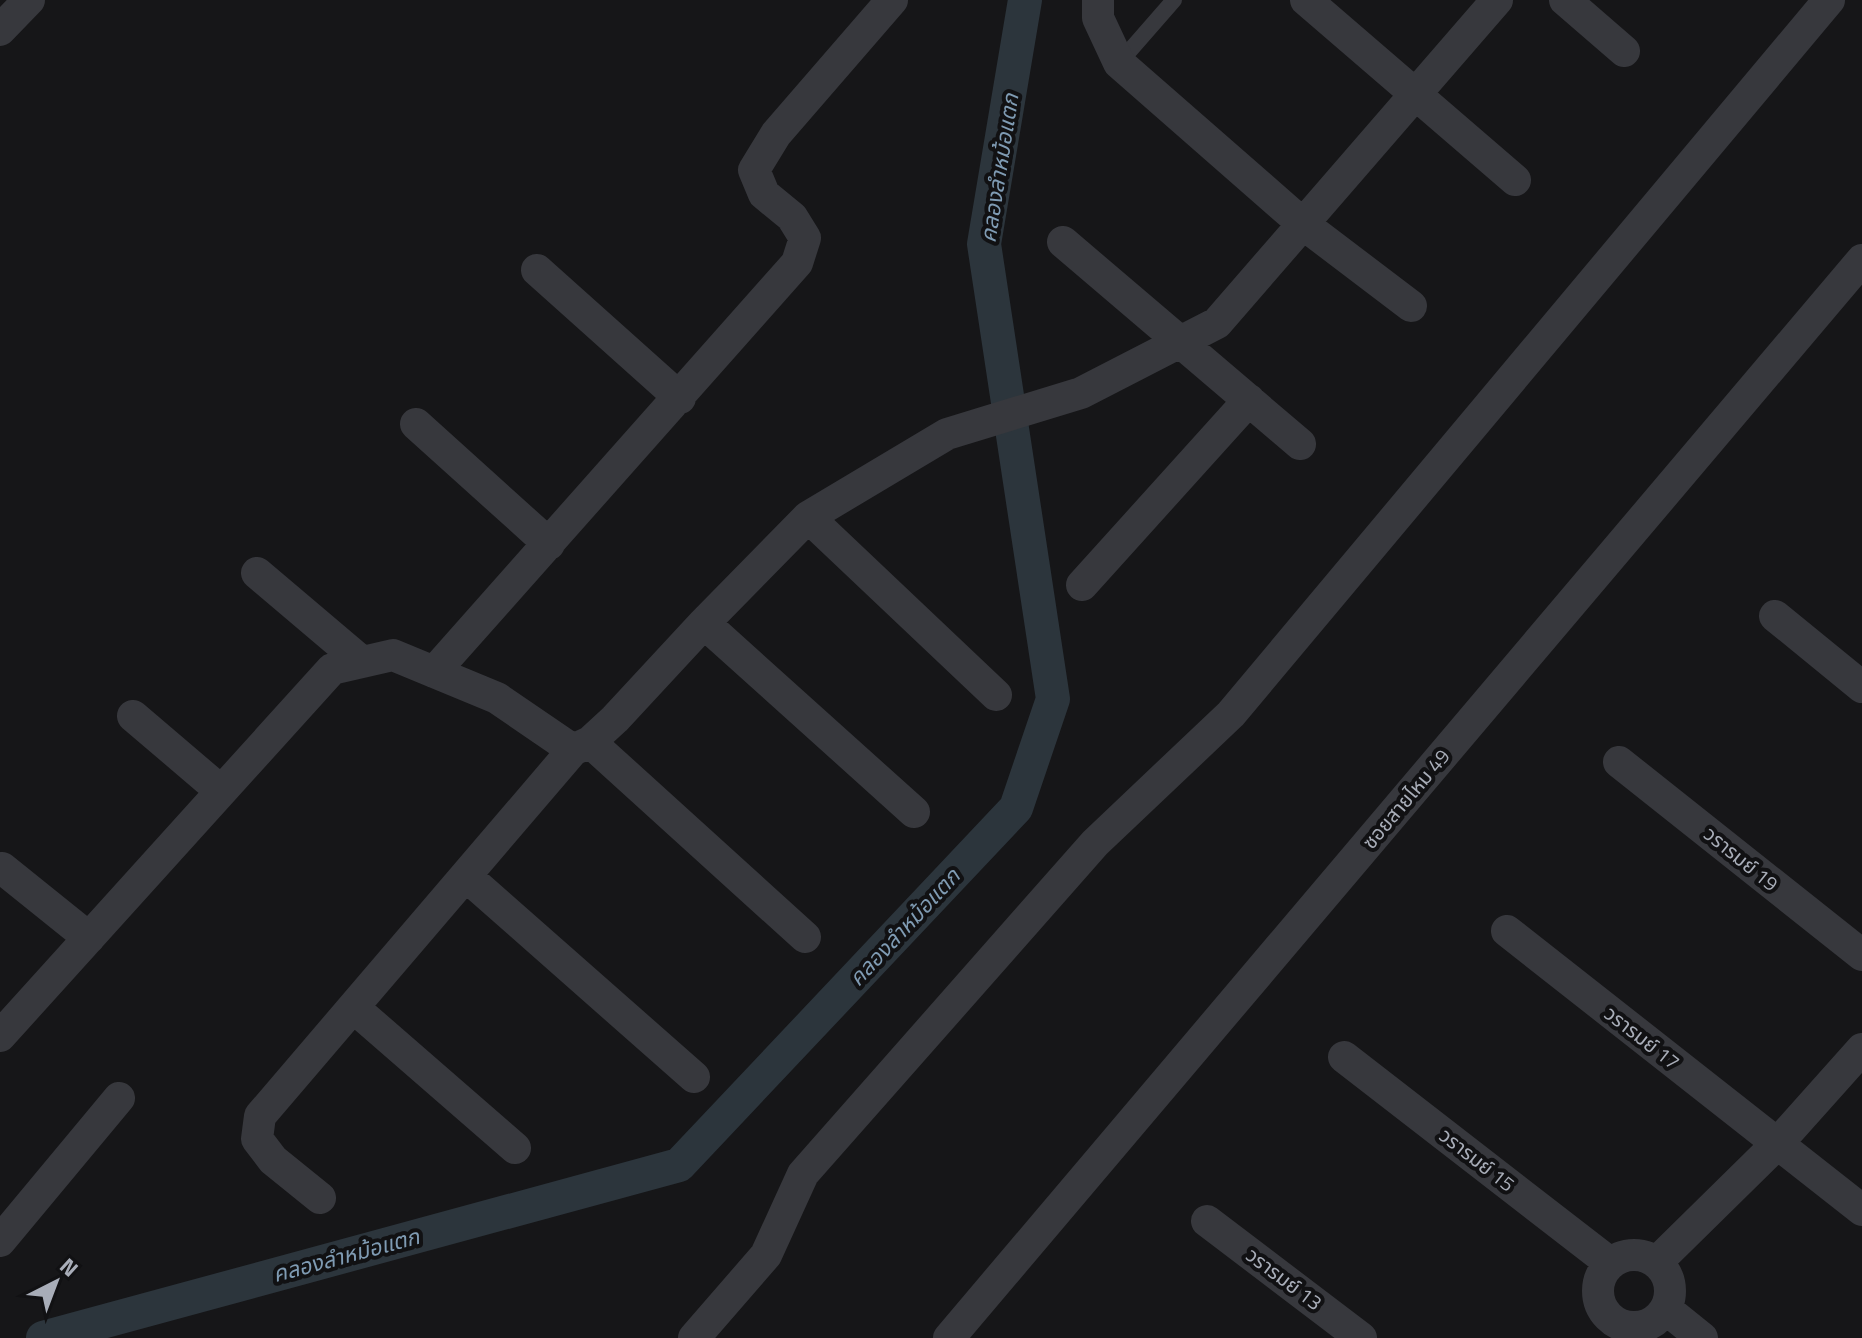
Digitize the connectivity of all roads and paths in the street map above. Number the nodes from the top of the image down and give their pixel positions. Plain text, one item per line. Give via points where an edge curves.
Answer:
1 (29, 0) edge
2 (892, 0) edge
3 (1098, 0) edge
4 (1174, 0) edge
5 (1306, 0) edge
6 (1497, 0) edge
7 (1565, 0) edge
8 (1829, 0) edge
9 (0, 30) edge
10 (1624, 51) dead end
11 (1119, 63) junction
12 (1417, 93) junction
13 (1515, 180) dead end
14 (1303, 224) junction
15 (1063, 242) dead end
16 (1862, 260) edge
17 (537, 270) dead end
18 (1411, 306) dead end
19 (1180, 342) junction
20 (680, 398) junction
21 (1249, 400) junction
22 (416, 424) dead end
23 (1300, 444) dead end
24 (808, 517) junction
25 (549, 544) junction
26 (257, 573) dead end
27 (1082, 585) dead end
28 (1775, 616) dead end
29 (704, 623) junction
30 (362, 662) junction
31 (434, 672) junction
32 (1862, 687) edge
33 (996, 695) dead end
34 (133, 716) dead end
35 (581, 746) junction
36 (1619, 762) dead end
37 (221, 791) junction
38 (914, 812) dead end
39 (2, 868) edge
40 (466, 876) junction
41 (1507, 931) dead end
42 (805, 937) dead end
43 (89, 938) junction
44 (1862, 955) edge
45 (354, 1008) junction
46 (0, 1036) edge
47 (1862, 1049) edge
48 (1344, 1057) dead end
49 (694, 1077) dead end
50 (119, 1098) dead end
51 (1777, 1144) junction
52 (515, 1148) dead end
53 (320, 1198) dead end
54 (1862, 1210) edge
55 (1207, 1221) dead end
56 (0, 1241) edge
57 (1657, 1262) junction
58 (1610, 1263) junction
59 (1666, 1309) junction
60 (1603, 1328) edge
61 (694, 1338) edge
62 (949, 1338) edge
63 (1361, 1338) edge
64 (1702, 1338) edge

1 - 9 street
2 - 20 street via 763,152 754,170 764,194 792,217 805,238 797,263
3 - 11 street via 1098,18
4 - 11 lane
5 - 12 street
6 - 12 street
7 - 10 street
8 - 61 street via 1231,714 1095,843 803,1174 766,1255
11 - 14 street
12 - 13 street
12 - 14 street
14 - 18 street
14 - 19 street via 1217,323
15 - 19 street
16 - 62 street, ซอยสายไหม 49
17 - 20 street
19 - 21 street
19 - 24 street via 1081,393 947,434
20 - 25 street
21 - 23 street
21 - 27 street
22 - 25 street
24 - 29 street
24 - 33 street
25 - 31 street
26 - 30 street
28 - 32 street
29 - 35 street via 615,719
29 - 38 street
30 - 31 street via 393,655
30 - 37 street via 332,669
31 - 35 street via 497,698
34 - 37 street
35 - 40 street
35 - 42 street
36 - 44 street, วรารมย์ 19
37 - 43 street
39 - 43 street
40 - 45 street
40 - 49 street
41 - 51 street, วรารมย์ 17
43 - 46 street
45 - 52 street
45 - 53 street via 260,1116 257,1139 273,1160
47 - 51 street
48 - 58 street, วรารมย์ 15
50 - 56 street
51 - 54 street, วรารมย์ 17
51 - 57 street
55 - 63 street, วรารมย์ 13
57 - 58 street via 1634,1254
57 - 59 street via 1671,1284
58 - 60 street via 1598,1285
59 - 60 street via 1658,1319 1634,1328
59 - 64 street

